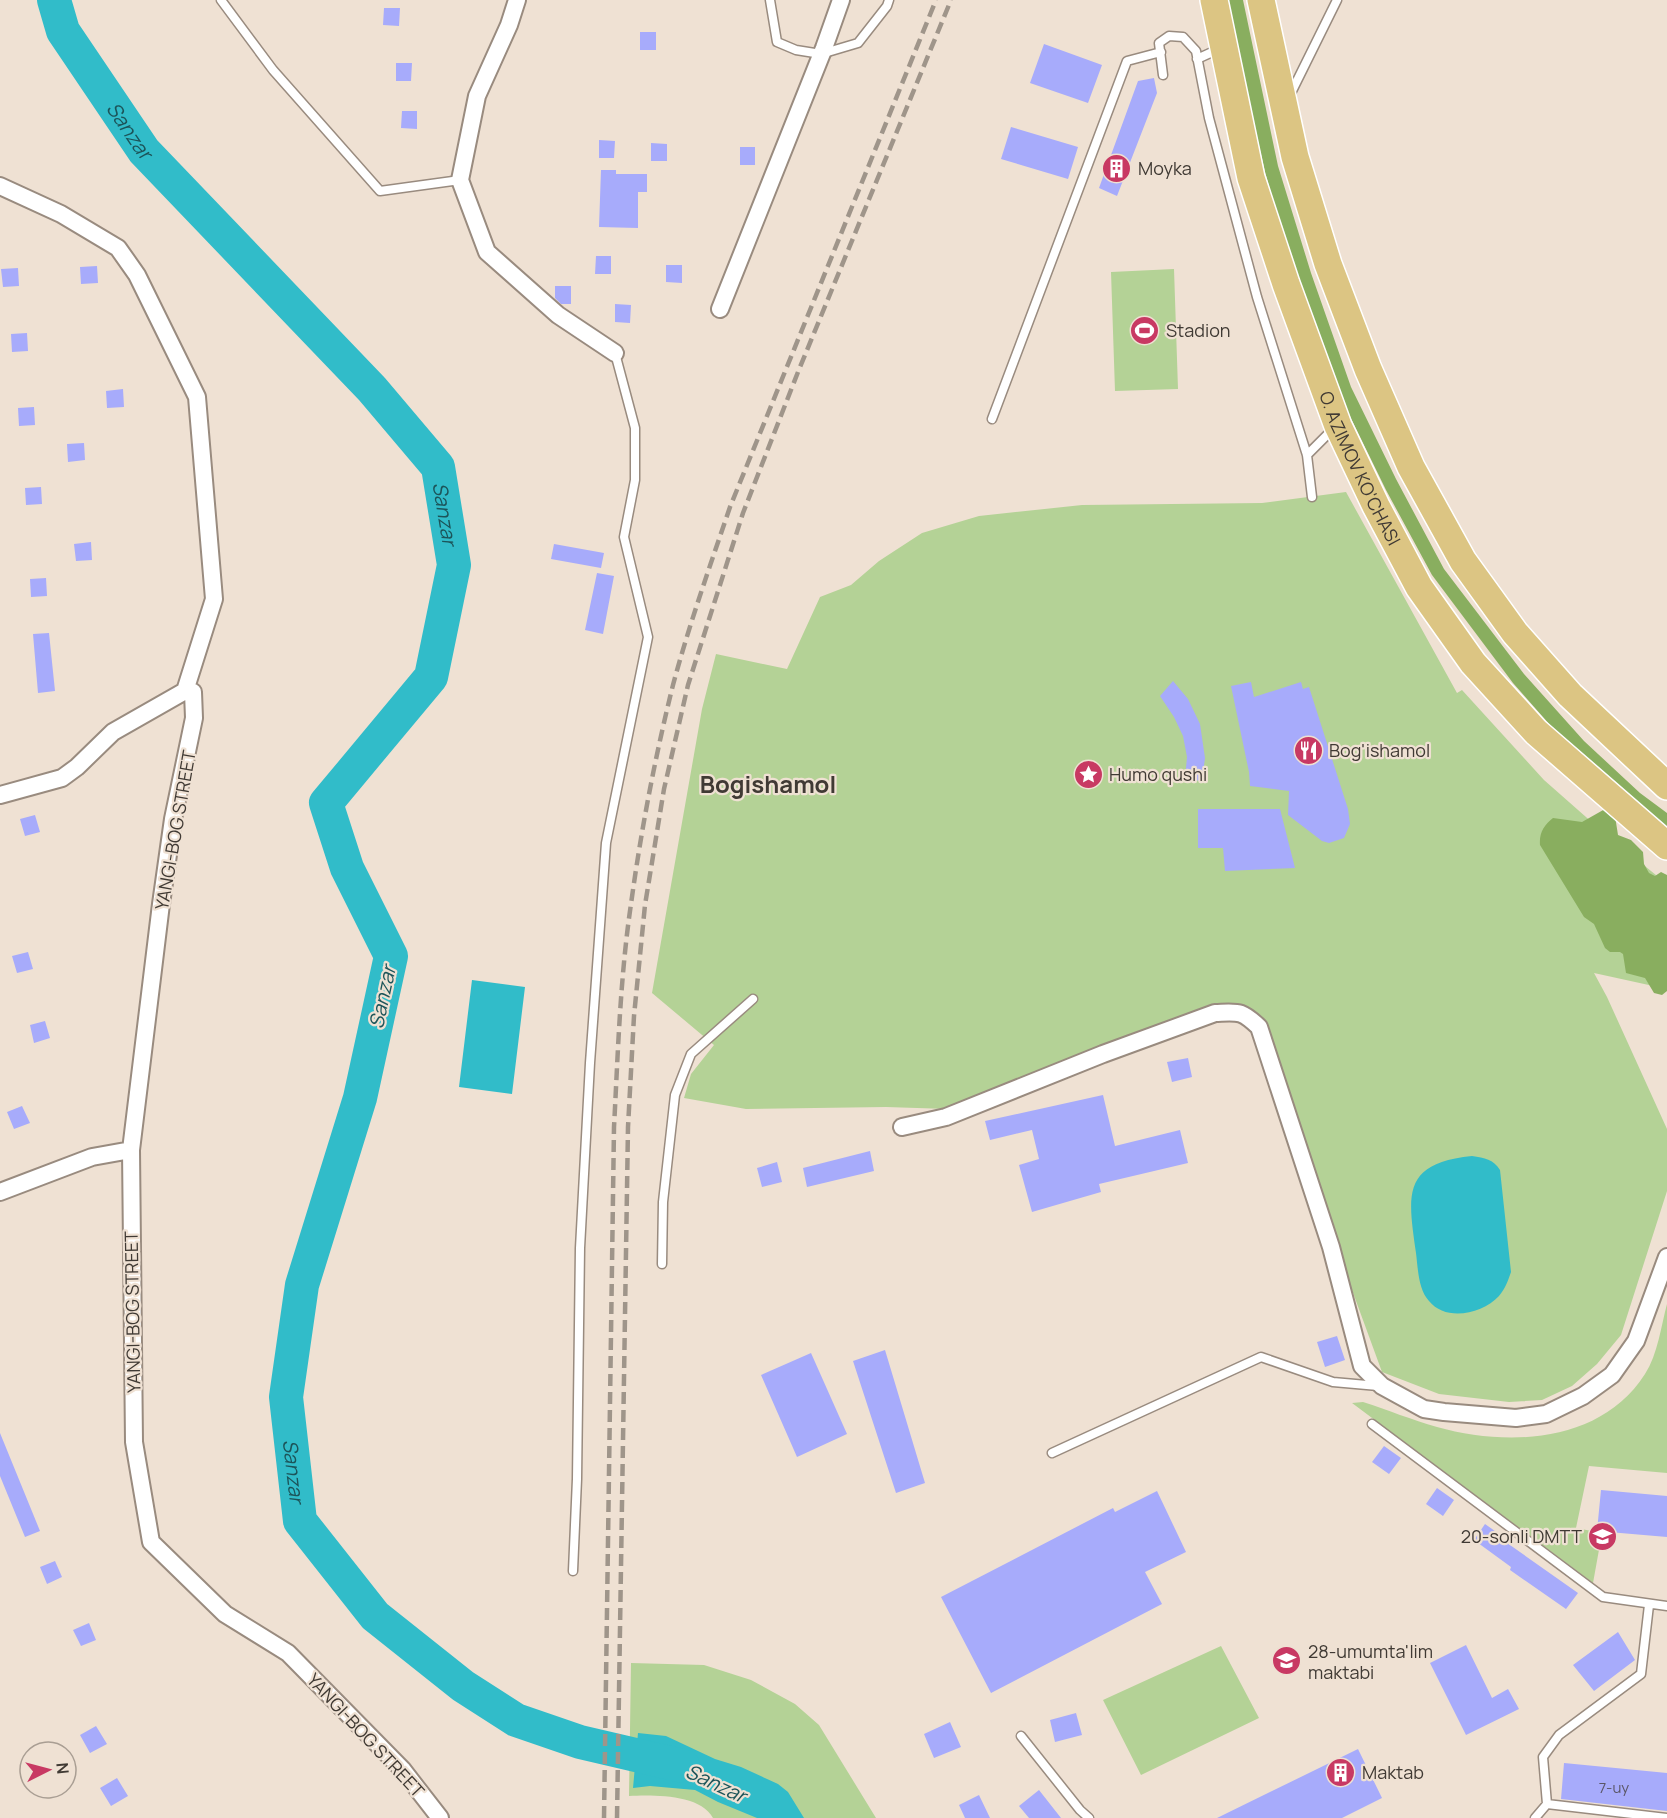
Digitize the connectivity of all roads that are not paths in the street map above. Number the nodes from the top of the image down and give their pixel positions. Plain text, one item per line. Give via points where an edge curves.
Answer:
1 (221, 0) edge
2 (517, 0) edge
3 (770, 0) edge
4 (841, 0) edge
5 (889, 0) edge
6 (1214, 0) edge
7 (1261, 0) edge
8 (1337, 0) edge
9 (1223, 47) junction
10 (1161, 52) junction
11 (821, 54) junction
12 (1197, 59) junction
13 (1163, 75) dead end
14 (1284, 108) junction
15 (460, 180) junction
16 (0, 186) edge
17 (720, 309) dead end
18 (615, 353) joint
19 (992, 419) dead end
20 (1338, 426) junction
21 (1307, 455) junction
22 (1312, 497) dead end
23 (185, 690) junction
24 (1667, 786) edge
25 (0, 795) edge
26 (1667, 846) edge
27 (753, 999) dead end
28 (903, 1127) dead end
29 (131, 1150) junction
30 (0, 1192) edge
31 (1667, 1257) edge
32 (662, 1264) dead end
33 (1382, 1386) junction
34 (1372, 1424) dead end
35 (1052, 1453) dead end
36 (573, 1571) dead end
37 (1649, 1605) junction
38 (1667, 1606) edge
39 (1021, 1736) dead end
40 (1547, 1804) junction
41 (440, 1818) edge
42 (1089, 1818) edge
43 (1536, 1818) edge
44 (1667, 1818) edge

1 - 15 lane via 273,70 380,190
2 - 15 street via 477,96
3 - 11 lane via 777,42
4 - 11 street
5 - 11 lane via 858,43
6 - 9 main road, O. AZIMOV KO'CHASI
7 - 14 main road
8 - 14 lane
9 - 12 lane
9 - 20 main road, O. AZIMOV KO'CHASI via 1251,178
10 - 12 lane via 1159,43 1169,36 1183,37 1196,51
10 - 13 lane
10 - 19 lane via 1127,60
11 - 17 street
12 - 21 lane via 1254,285
14 - 24 main road via 1322,243 1368,369 1411,467 1457,550 1515,633 1570,695
15 - 18 street via 487,252 558,315
16 - 23 street via 61,214 118,248 137,275 197,397 214,599
18 - 36 lane via 634,428 635,480 624,537 648,637 606,843 580,1248
20 - 21 lane
20 - 26 main road, O. AZIMOV KO'CHASI via 1419,587 1473,663 1536,732
21 - 22 lane
23 - 25 street via 113,732 62,778
23 - 29 street, YANGI-BOG STREET via 193,692 194,718 170,840
27 - 32 lane via 691,1054 675,1095 663,1202
28 - 33 street via 946,1117 1215,1013 1245,1014 1259,1027 1331,1246 1362,1366
29 - 30 street via 92,1157
29 - 41 street, YANGI-BOG STREET via 134,1442 151,1542 225,1614 288,1653 402,1769
31 - 33 street via 1636,1341 1612,1375 1583,1396 1546,1414 1516,1418 1425,1409
33 - 35 lane via 1333,1382 1260,1357
34 - 37 lane via 1603,1597
37 - 38 lane
37 - 40 lane via 1641,1674 1559,1736 1543,1757
39 - 42 lane
40 - 43 lane
40 - 44 lane

